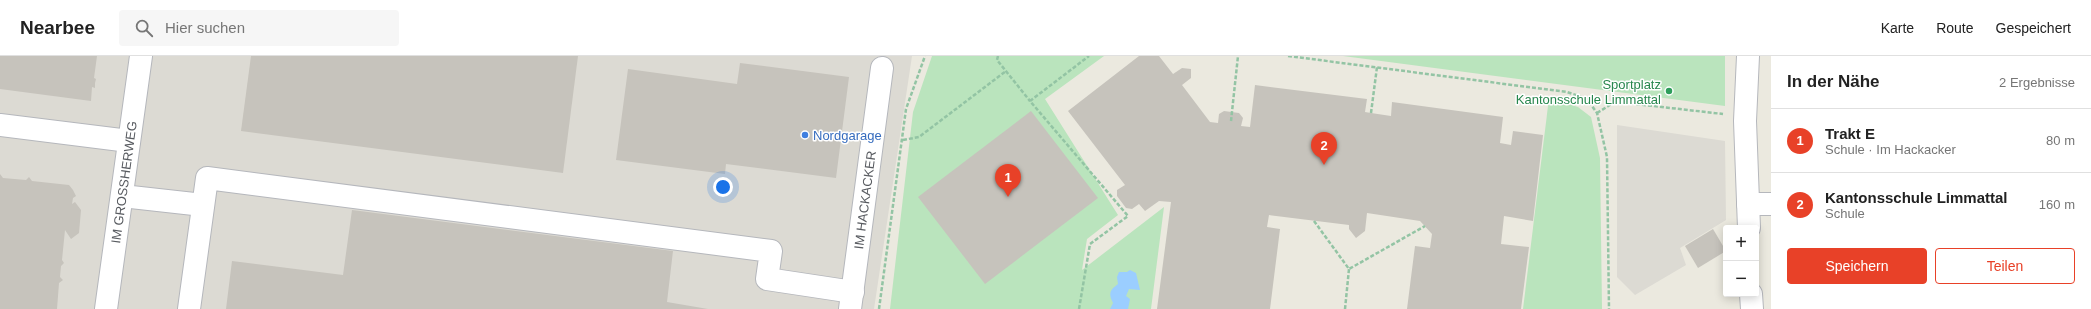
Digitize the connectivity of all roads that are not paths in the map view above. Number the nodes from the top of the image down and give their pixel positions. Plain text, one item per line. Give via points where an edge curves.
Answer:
1 (141, 56) edge
2 (1748, 56) edge
3 (882, 68) dead end
4 (0, 125) edge
5 (129, 141) junction
6 (122, 196) junction
7 (1748, 204) junction
8 (1771, 204) edge
9 (203, 205) junction
10 (1749, 225) edge
11 (1751, 297) edge
12 (852, 301) edge
13 (106, 309) edge
14 (189, 309) edge
15 (1752, 309) edge

1 - 5 street, IM GROSSHERWEG
2 - 7 street via 1745,121
3 - 12 street, IM HACKACKER
4 - 5 street
5 - 6 street, IM GROSSHERWEG
6 - 9 street
6 - 13 street, IM GROSSHERWEG
7 - 8 street
7 - 10 street
9 - 12 street via 207,178 771,251 767,279
9 - 14 street
11 - 15 street

